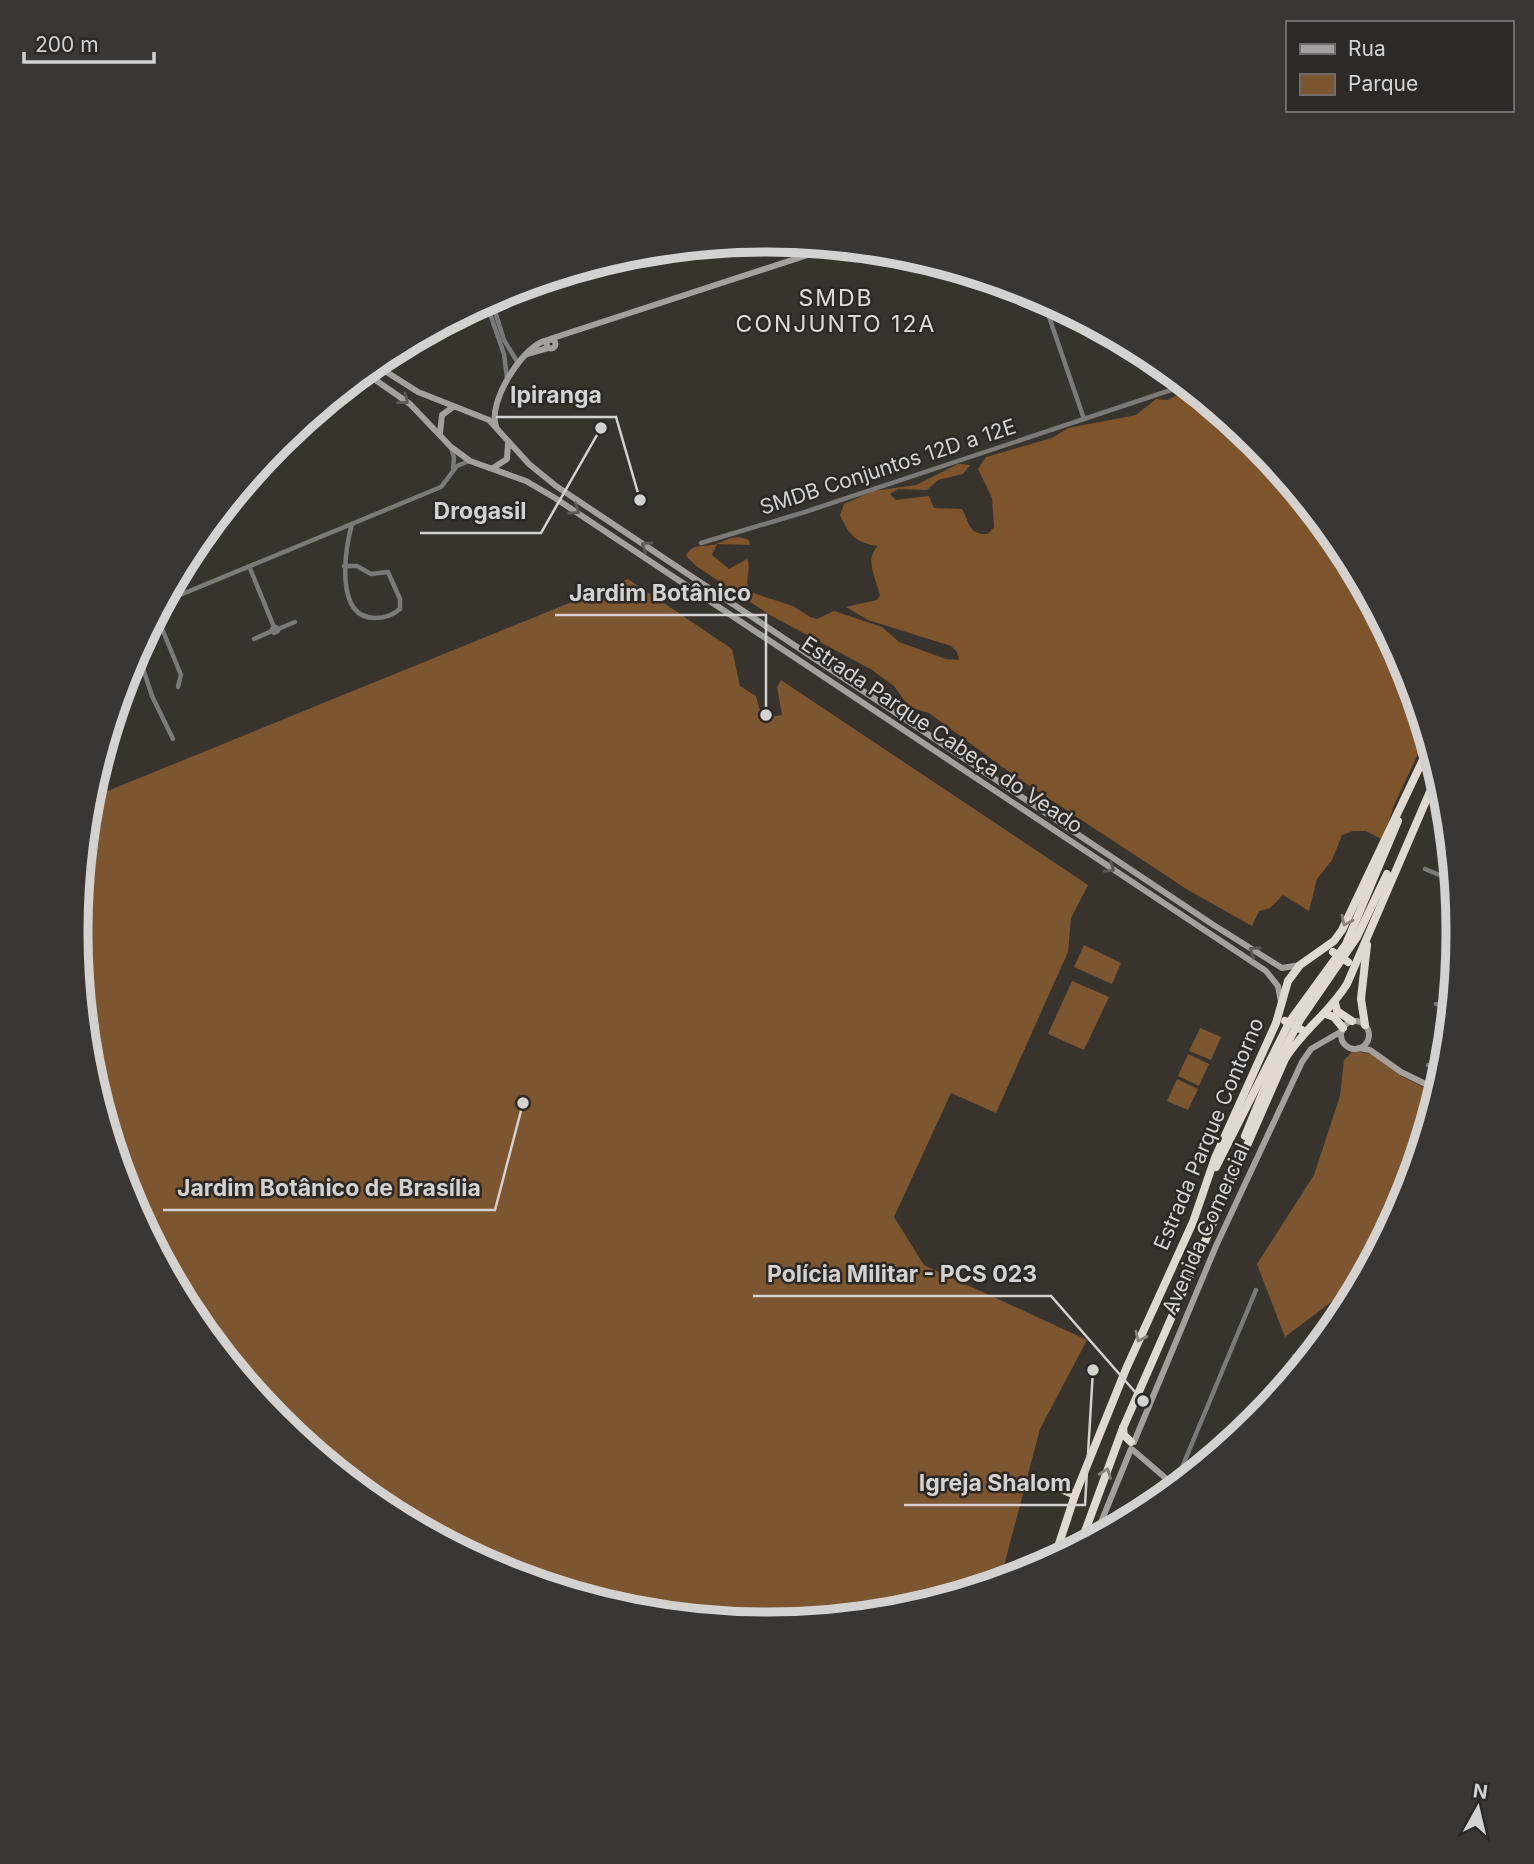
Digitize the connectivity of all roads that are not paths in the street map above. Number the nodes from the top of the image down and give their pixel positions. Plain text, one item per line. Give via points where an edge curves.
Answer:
1 (811, 254) edge
2 (494, 310) edge
3 (489, 312) edge
4 (1048, 314) edge
5 (520, 360) junction
6 (384, 371) edge
7 (373, 378) edge
8 (508, 382) junction
9 (1175, 389) edge
10 (495, 405) junction
11 (453, 407) junction
12 (477, 413) junction
13 (1084, 419) junction
14 (496, 428) junction
15 (440, 433) junction
16 (508, 443) junction
17 (451, 447) junction
18 (470, 461) junction
19 (493, 468) junction
20 (452, 470) junction
21 (352, 524) junction
22 (701, 543) dead end
23 (248, 566) junction
24 (344, 566) junction
25 (177, 596) edge
26 (295, 622) dead end
27 (161, 626) edge
28 (275, 629) junction
29 (254, 639) dead end
30 (142, 665) edge
31 (178, 687) dead end
32 (173, 739) dead end
33 (1424, 759) edge
34 (1431, 789) edge
35 (1407, 795) junction
36 (1427, 797) junction
37 (1079, 835) junction
38 (1087, 841) junction
39 (1073, 844) junction
40 (1082, 849) junction
41 (1425, 869) dead end
42 (1444, 877) edge
43 (1370, 927) junction
44 (1337, 951) junction
45 (1320, 952) junction
46 (1300, 965) junction
47 (1351, 972) junction
48 (1335, 1003) junction
49 (1282, 1004) junction
50 (1436, 1004) dead end
51 (1442, 1007) edge
52 (1326, 1014) junction
53 (1352, 1021) junction
54 (1365, 1025) junction
55 (1315, 1026) junction
56 (1342, 1029) junction
57 (1369, 1037) junction
58 (1325, 1041) junction
59 (1345, 1044) junction
60 (1359, 1048) junction
61 (1380, 1056) junction
62 (1428, 1065) dead end
63 (1433, 1067) edge
64 (1428, 1085) edge
65 (1237, 1166) junction
66 (1212, 1173) junction
67 (1256, 1290) dead end
68 (1294, 1356) dead end
69 (1295, 1359) edge
70 (1123, 1428) junction
71 (1116, 1443) junction
72 (1133, 1447) junction
73 (1181, 1471) edge
74 (1168, 1481) edge
75 (1059, 1488) dead end
76 (1075, 1495) junction
77 (1101, 1523) edge
78 (1085, 1532) edge
79 (1058, 1545) edge

1 - 5 main road via 569,333
2 - 5 street via 504,340
3 - 8 street
4 - 13 street
5 - 8 main road
6 - 11 main road via 418,393
7 -> 15 main road
8 - 10 main road
9 - 13 street, SMDB Conjuntos 12D a 12E
10 - 12 main road
10 - 14 main road
11 - 12 main road
11 - 15 main road via 442,415
12 - 14 main road, Estrada Parque Cabeça do Veado
13 - 22 street, SMDB Conjuntos 12D a 12E
14 - 16 main road, Estrada Parque Cabeça do Veado
15 - 17 main road, Estrada Parque Cabeça do Veado
16 - 19 main road via 507,459
37 -> 16 main road, Estrada Parque Cabeça do Veado via 556,486
17 - 18 main road, Estrada Parque Cabeça do Veado
17 - 20 street
18 - 19 main road, Estrada Parque Cabeça do Veado
18 - 20 street
19 -> 39 main road, Estrada Parque Cabeça do Veado via 541,489 613,535
20 - 21 street via 442,487
21 - 23 street
21 - 24 street
23 - 25 street
23 - 28 street
24 - 24 street via 350,598 359,614 379,618 400,609 388,572 371,574 357,566
26 - 28 street
27 - 31 street via 181,675
28 - 29 street
30 - 32 street
33 - 35 highway, Estrada Parque Contorno
34 - 36 highway, Estrada Parque Contorno
35 - 44 highway via 1377,877
35 -> 45 highway, Estrada Parque Contorno via 1342,930
36 - 43 highway, Estrada Parque Contorno
36 - 65 highway via 1357,937 1300,1020 1270,1076
37 - 38 main road, Estrada Parque Cabeça do Veado
37 - 39 main road
38 - 40 main road
46 -> 38 main road, Estrada Parque Cabeça do Veado via 1282,968 1272,963
39 - 40 main road, Estrada Parque Cabeça do Veado
40 -> 49 main road, Estrada Parque Cabeça do Veado via 1266,971 1278,986
41 - 42 street
43 - 47 highway, Estrada Parque Contorno
43 - 54 highway via 1361,999
44 - 45 highway
44 - 47 highway, bridge
44 - 66 highway via 1289,1022
45 - 46 highway, Estrada Parque Contorno
46 - 49 highway, Estrada Parque Contorno via 1288,981
47 - 48 highway, Estrada Parque Contorno
48 - 52 highway, Estrada Parque Contorno
48 - 53 highway via 1337,1011
49 - 55 highway, bridge via 1285,1021 1302,1030
49 - 66 highway, Estrada Parque Contorno
50 - 51 street
52 - 55 highway, Estrada Parque Contorno
52 - 56 highway
53 - 54 main road
53 - 56 main road
54 - 57 main road
55 - 65 highway, Estrada Parque Contorno via 1285,1059
56 - 58 main road, Avenida Comercial
56 - 59 main road
57 - 60 main road
57 - 61 main road
58 - 59 main road
58 - 72 main road, Avenida Comercial via 1311,1049 1303,1062 1243,1187
59 - 60 main road
60 - 61 main road
61 - 64 main road
62 - 63 street
65 - 70 highway, Estrada Parque Contorno
66 -> 76 highway, Estrada Parque Contorno
67 - 73 street
68 - 69 street
70 - 71 highway, Estrada Parque Contorno
70 - 72 highway
71 - 72 highway
78 -> 71 highway, Estrada Parque Contorno
72 - 74 main road
72 - 77 main road, Avenida Comercial
75 - 76 highway
76 - 79 highway, Estrada Parque Contorno

